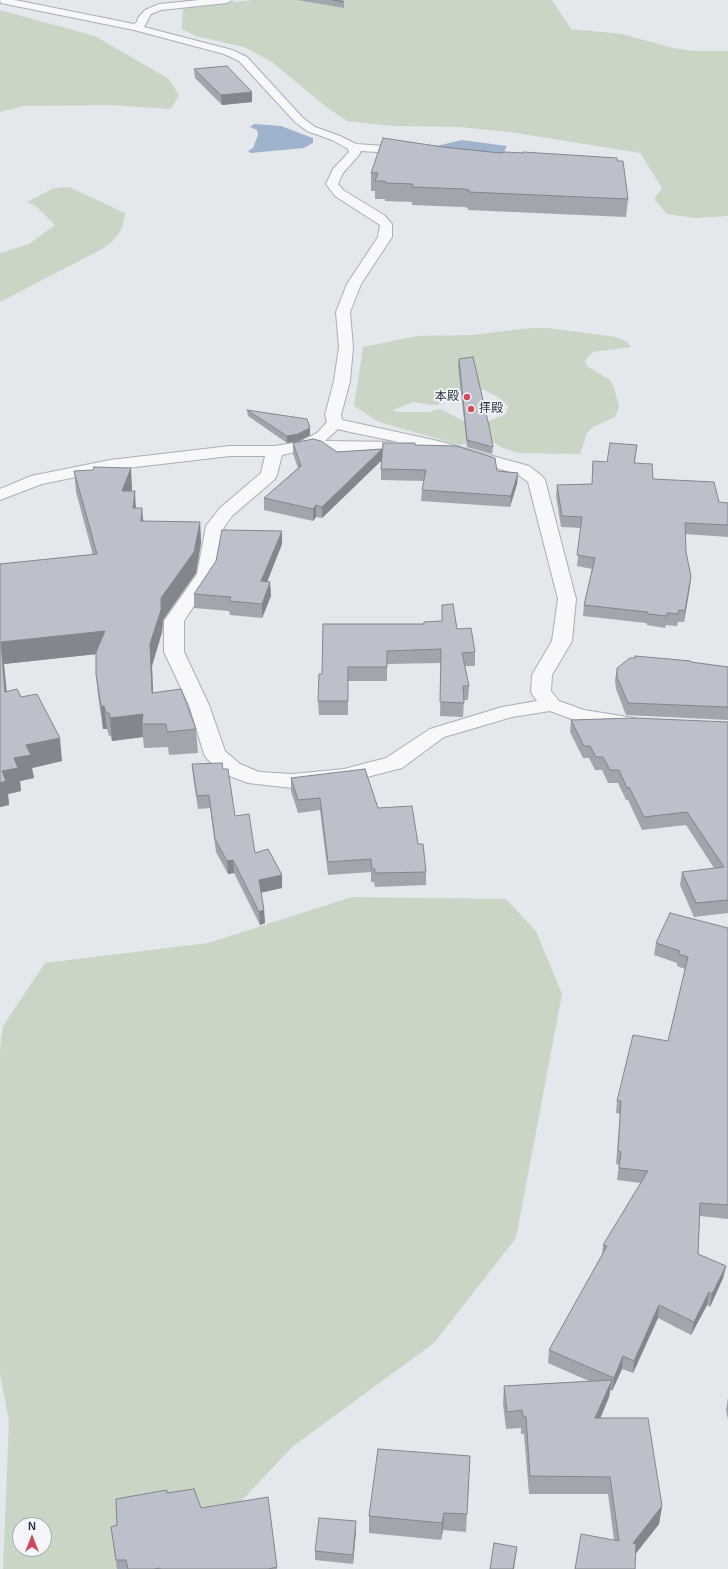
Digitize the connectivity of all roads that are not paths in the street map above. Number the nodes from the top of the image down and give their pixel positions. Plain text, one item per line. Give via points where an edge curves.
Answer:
1 (1, 0) edge
2 (227, 0) edge
3 (135, 27) junction
4 (354, 147) junction
5 (423, 153) edge
6 (335, 423) junction
7 (312, 442) junction
8 (432, 444) junction
9 (275, 451) junction
10 (0, 495) edge
11 (552, 705) junction
12 (645, 723) edge

1 - 3 street
2 - 3 street via 159,7 148,12 142,24
3 - 4 street via 228,52 243,59 299,120 312,129
4 - 5 street
4 - 6 street via 355,154 337,172 332,184 339,193 386,224 386,231 354,284 343,312 346,347 342,380 333,415
6 - 7 street via 323,436
6 - 8 street
7 - 8 street via 326,447 418,447
7 - 9 street
8 - 11 street via 523,470 536,480 567,599 562,641 542,675 541,692
9 - 10 street via 230,451 110,464 37,480
9 - 11 street via 269,475 226,512 215,526 206,574 174,621 174,652 199,705 216,754 232,769 256,778 292,780 344,776 394,763 437,733 509,711
11 - 12 street via 580,716 615,722

